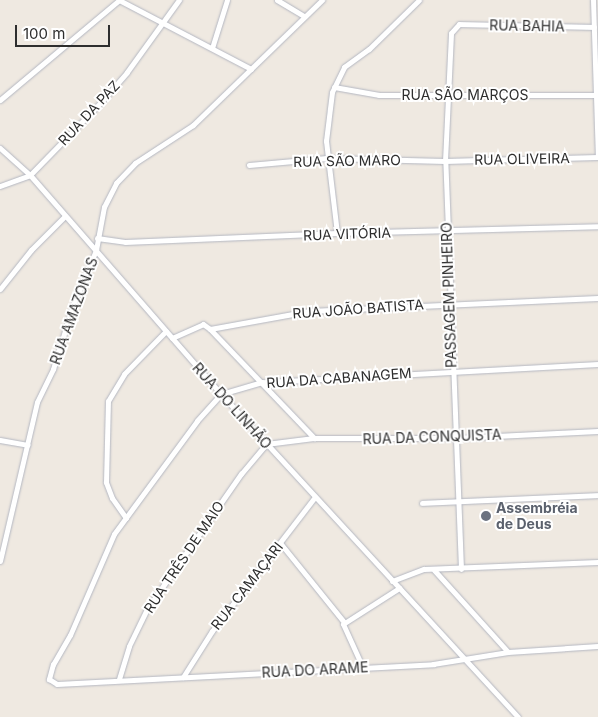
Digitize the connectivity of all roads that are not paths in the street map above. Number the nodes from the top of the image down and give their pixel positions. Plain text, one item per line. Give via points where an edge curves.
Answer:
1 (119, 0) edge
2 (179, 0) edge
3 (227, 0) edge
4 (277, 0) edge
5 (322, 0) edge
6 (419, 0) edge
7 (593, 0) edge
8 (304, 16) junction
9 (164, 23) junction
10 (458, 24) joint
11 (594, 27) junction
12 (212, 48) junction
13 (251, 69) junction
14 (597, 77) edge
15 (334, 87) junction
16 (448, 94) junction
17 (596, 95) junction
18 (0, 100) edge
19 (0, 148) edge
20 (598, 157) edge
21 (327, 158) junction
22 (445, 161) junction
23 (249, 165) dead end
24 (30, 175) junction
25 (0, 186) edge
26 (65, 216) junction
27 (598, 226) edge
28 (447, 229) junction
29 (337, 232) junction
30 (97, 238) junction
31 (96, 250) junction
32 (0, 289) edge
33 (598, 298) edge
34 (450, 304) junction
35 (210, 329) junction
36 (166, 331) junction
37 (172, 338) junction
38 (598, 364) edge
39 (452, 371) junction
40 (262, 382) junction
41 (222, 394) junction
42 (598, 430) edge
43 (314, 438) junction
44 (455, 438) junction
45 (0, 440) edge
46 (28, 444) junction
47 (266, 444) junction
48 (598, 495) edge
49 (315, 497) junction
50 (456, 502) junction
51 (422, 503) dead end
52 (126, 518) junction
53 (280, 544) junction
54 (0, 561) edge
55 (598, 562) edge
56 (434, 570) junction
57 (460, 570) junction
58 (392, 581) junction
59 (399, 588) junction
60 (344, 622) junction
61 (598, 646) edge
62 (508, 652) junction
63 (468, 660) junction
64 (53, 664) joint
65 (363, 668) junction
66 (183, 677) junction
67 (119, 679) junction
68 (518, 717) edge

1 - 9 street
1 - 18 street
2 - 9 street, RUA DA PAZ
3 - 12 street
4 - 8 street
5 - 8 street, RUA AMAZONAS
6 - 15 street via 369,49 344,67
7 - 11 street
8 - 13 street, RUA AMAZONAS
9 - 12 street
9 - 24 street, RUA DA PAZ via 102,101
10 - 11 street, RUA BAHIA
10 - 16 street, PASSAGEM PINHEIRO via 451,33
11 - 14 street
12 - 13 street
13 - 30 street, RUA AMAZONAS via 194,125 124,173 104,208
14 - 17 street
15 - 16 street, RUA SÃO MARÇOS via 379,95
15 - 21 street via 327,116
16 - 17 street, RUA SÃO MARÇOS
16 - 22 street, PASSAGEM PINHEIRO
17 - 20 street
19 - 24 street, RUA DO LINHÃO
20 - 22 street, RUA OLIVEIRA
21 - 22 street, RUA SÃO MARO
21 - 23 street, RUA SÃO MARO
21 - 29 street
22 - 28 street, PASSAGEM PINHEIRO
24 - 25 street, RUA DA PAZ
24 - 26 street, RUA DO LINHÃO
26 - 31 street, RUA DO LINHÃO
26 - 32 street via 31,250
27 - 28 street, RUA VITÓRIA
28 - 29 street, RUA VITÓRIA
28 - 34 street, PASSAGEM PINHEIRO
29 - 30 street, RUA VITÓRIA via 125,242
30 - 31 street, RUA AMAZONAS
31 - 36 street, RUA DO LINHÃO
31 - 46 street, RUA AMAZONAS via 73,305 53,369 37,402
33 - 34 street, RUA JOÃO BATISTA
34 - 35 street, RUA JOÃO BATISTA via 309,311
34 - 39 street, PASSAGEM PINHEIRO
35 - 37 street via 203,324
35 - 40 street
36 - 37 street, RUA DO LINHÃO
36 - 52 street via 124,374 108,401 106,482 112,498
37 - 41 street, RUA DO LINHÃO
38 - 39 street, RUA DA CABANAGEM
39 - 40 street, RUA DA CABANAGEM
39 - 44 street, PASSAGEM PINHEIRO
40 - 41 street, RUA DA CABANAGEM
40 - 43 street
41 - 47 street, RUA DO LINHÃO
41 - 52 street, RUA DA CABANAGEM via 202,415
42 - 44 street, RUA DA CONQUISTA
43 - 44 street, RUA DA CONQUISTA
43 - 47 street, RUA DA CONQUISTA
44 - 50 street, PASSAGEM PINHEIRO
45 - 46 street
46 - 54 street, RUA AMAZONAS
47 - 49 street, RUA DO LINHÃO
47 - 67 street, RUA TRÊS DE MAIO via 236,481 147,609 129,646
48 - 50 street
49 - 53 street, RUA CAMAÇARI
49 - 58 street, RUA DO LINHÃO
50 - 51 street
50 - 57 street, PASSAGEM PINHEIRO
52 - 64 street, RUA DA CABANAGEM via 103,554 74,627
53 - 60 street
53 - 66 street, RUA CAMAÇARI via 203,644
55 - 57 street
56 - 57 street
56 - 58 street via 416,571
56 - 62 street
58 - 59 street, RUA DO LINHÃO
59 - 60 street
59 - 63 street, RUA DO LINHÃO
60 - 65 street via 343,629
61 - 62 street, RUA DO ARAME
62 - 63 street, RUA DO ARAME
63 - 65 street, RUA DO ARAME
63 - 68 street, RUA DO LINHÃO
64 - 67 street, RUA DO ARAME via 49,676 53,683
65 - 66 street, RUA DO ARAME
66 - 67 street, RUA DO ARAME

